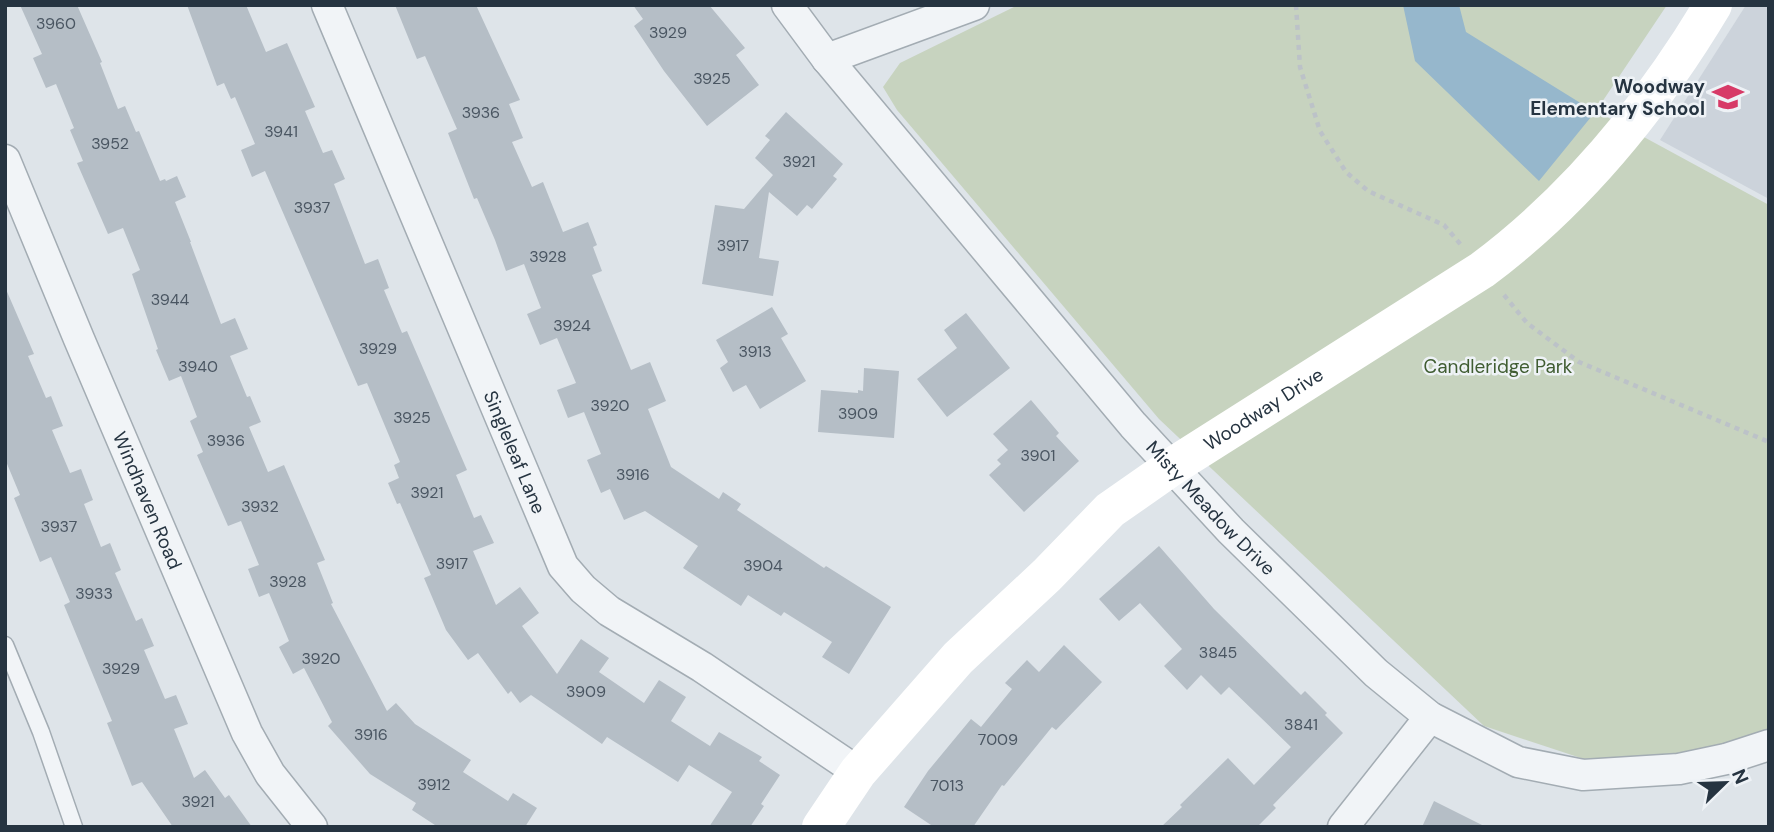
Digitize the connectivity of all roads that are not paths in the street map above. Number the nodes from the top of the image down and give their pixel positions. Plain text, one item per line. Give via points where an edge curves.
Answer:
1 (327, 5) edge
2 (787, 5) edge
3 (974, 5) edge
4 (1713, 5) edge
5 (827, 60) junction
6 (5, 160) edge
7 (1173, 466) junction
8 (5, 645) edge
9 (1430, 717) junction
10 (1769, 745) edge
11 (858, 772) junction
12 (74, 827) edge
13 (313, 827) edge
14 (821, 827) edge
15 (1343, 827) edge

1 - 11 street, Singleleaf Lane via 563,566 609,611
2 - 5 street, Misty Meadow Drive
3 - 5 street
4 - 7 street, Woodway Drive via 1614,148 1522,239 1482,270
5 - 7 street, Misty Meadow Drive via 1133,425
6 - 13 street, Windhaven Road via 247,733 270,774
7 - 9 street, Misty Meadow Drive via 1231,531 1366,664
7 - 11 street, Woodway Drive via 1110,510 958,658
8 - 12 lane
9 - 10 street, Misty Meadow Drive via 1518,762 1583,775 1679,769
9 - 15 street
11 - 14 street, Woodway Drive

